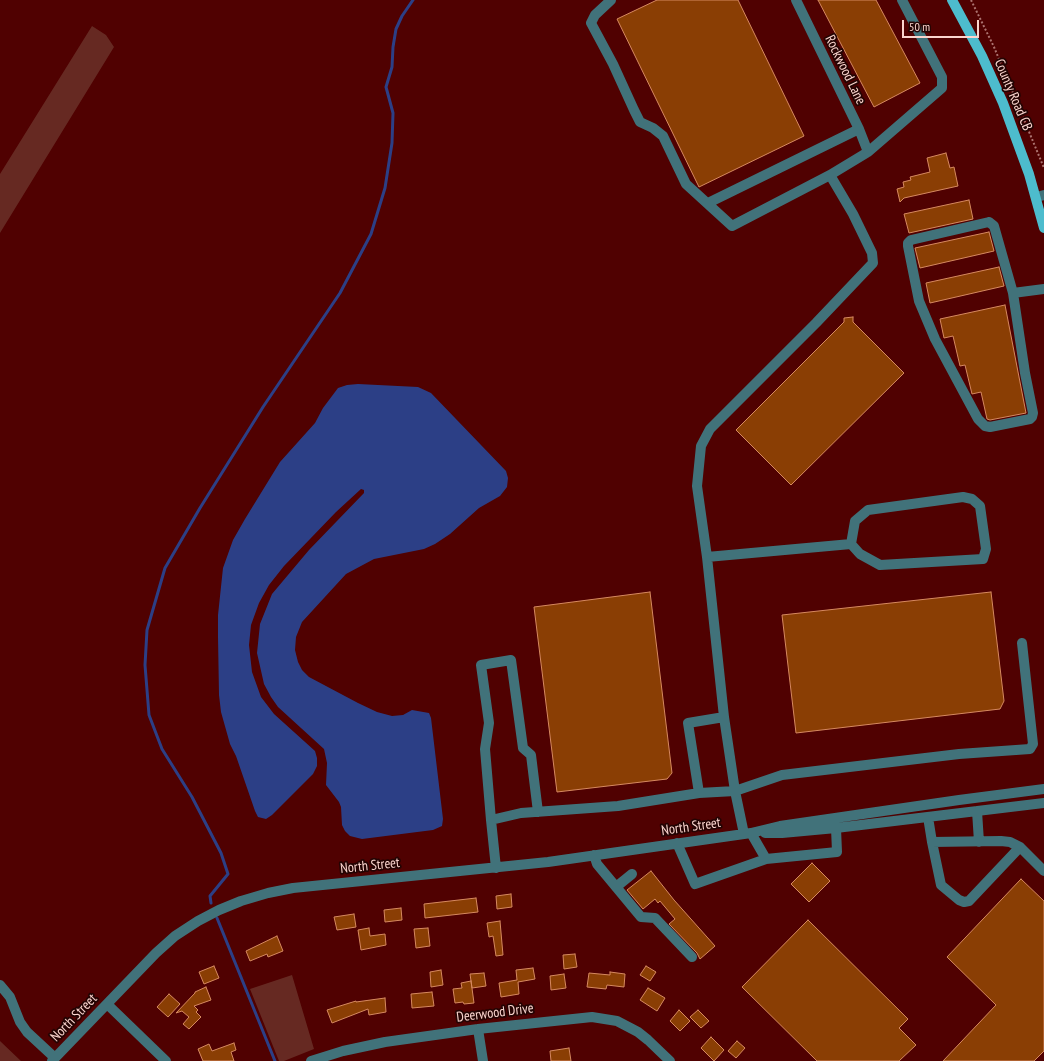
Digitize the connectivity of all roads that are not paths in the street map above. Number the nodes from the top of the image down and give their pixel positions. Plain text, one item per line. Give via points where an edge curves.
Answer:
1 (611, 0) edge
2 (796, 0) edge
3 (902, 0) edge
4 (952, 0) edge
5 (859, 130) junction
6 (868, 152) junction
7 (830, 175) junction
8 (1040, 196) edge
9 (708, 203) junction
10 (1044, 228) edge
11 (1044, 289) edge
12 (1013, 294) junction
13 (851, 544) junction
14 (707, 557) junction
15 (1022, 643) dead end
16 (724, 717) junction
17 (1044, 789) edge
18 (735, 792) junction
19 (699, 793) junction
20 (1044, 803) edge
21 (538, 812) junction
22 (977, 812) junction
23 (928, 817) junction
24 (491, 820) junction
25 (836, 828) junction
26 (748, 833) junction
27 (932, 842) junction
28 (979, 842) junction
29 (677, 843) junction
30 (1020, 847) junction
31 (594, 855) junction
32 (766, 859) junction
33 (496, 868) junction
34 (1044, 871) edge
35 (632, 874) dead end
36 (616, 887) junction
37 (692, 957) dead end
38 (0, 985) edge
39 (107, 1004) junction
40 (478, 1029) junction
41 (53, 1060) edge
42 (166, 1061) edge
43 (311, 1061) edge
44 (483, 1061) edge
45 (670, 1061) edge

1 - 9 street via 595,15 591,23 640,122 663,136 686,184
2 - 5 street, Rockwood Lane
3 - 6 street via 942,77 942,88
4 - 8 main road, County Road CB via 1003,103
5 - 6 street, Rockwood Lane
5 - 9 street
6 - 7 street
7 - 9 street via 732,226
7 - 14 street via 853,214 872,254 873,263 710,429 701,446 697,486
8 - 10 main road, County Road CB
11 - 12 street
12 - 12 street via 994,226 989,222 911,240 908,243 919,301 934,339 978,419 990,427 1030,419 1032,416
13 - 13 street via 860,554 880,565 983,559 986,549 980,506 972,499 963,497 868,510 855,521
13 - 14 street
14 - 16 street
15 - 18 street via 1033,744 1030,749 959,754 782,775
16 - 18 street
16 - 19 street via 688,723
17 - 26 street, North Street via 780,826
18 - 19 street
18 - 26 street
19 - 21 street via 618,806
20 - 22 street, North Street
21 - 24 street
21 - 24 street via 532,755 523,748 511,660 481,665 489,723 485,749
22 - 23 street, North Street
22 - 28 street
23 - 25 street, North Street
23 - 27 street
24 - 33 street
25 - 26 street, North Street
25 - 32 street via 837,852
26 - 29 street, North Street
26 - 32 street
27 - 28 street
27 - 30 street via 941,885 964,902 969,901
28 - 30 street via 1010,842
29 - 31 street, North Street
29 - 32 street via 695,884
30 - 34 street
31 - 33 street, North Street
31 - 36 street via 597,864
33 - 39 street, North Street via 293,888 241,901 203,918 175,936
35 - 36 street
36 - 37 street via 641,917 655,918
38 - 41 street via 10,997 27,1032
39 - 41 street, North Street
39 - 42 street
40 - 43 street, Deerwood Drive via 385,1042
40 - 44 street
40 - 45 street, Deerwood Drive via 600,1017 617,1021 638,1032

